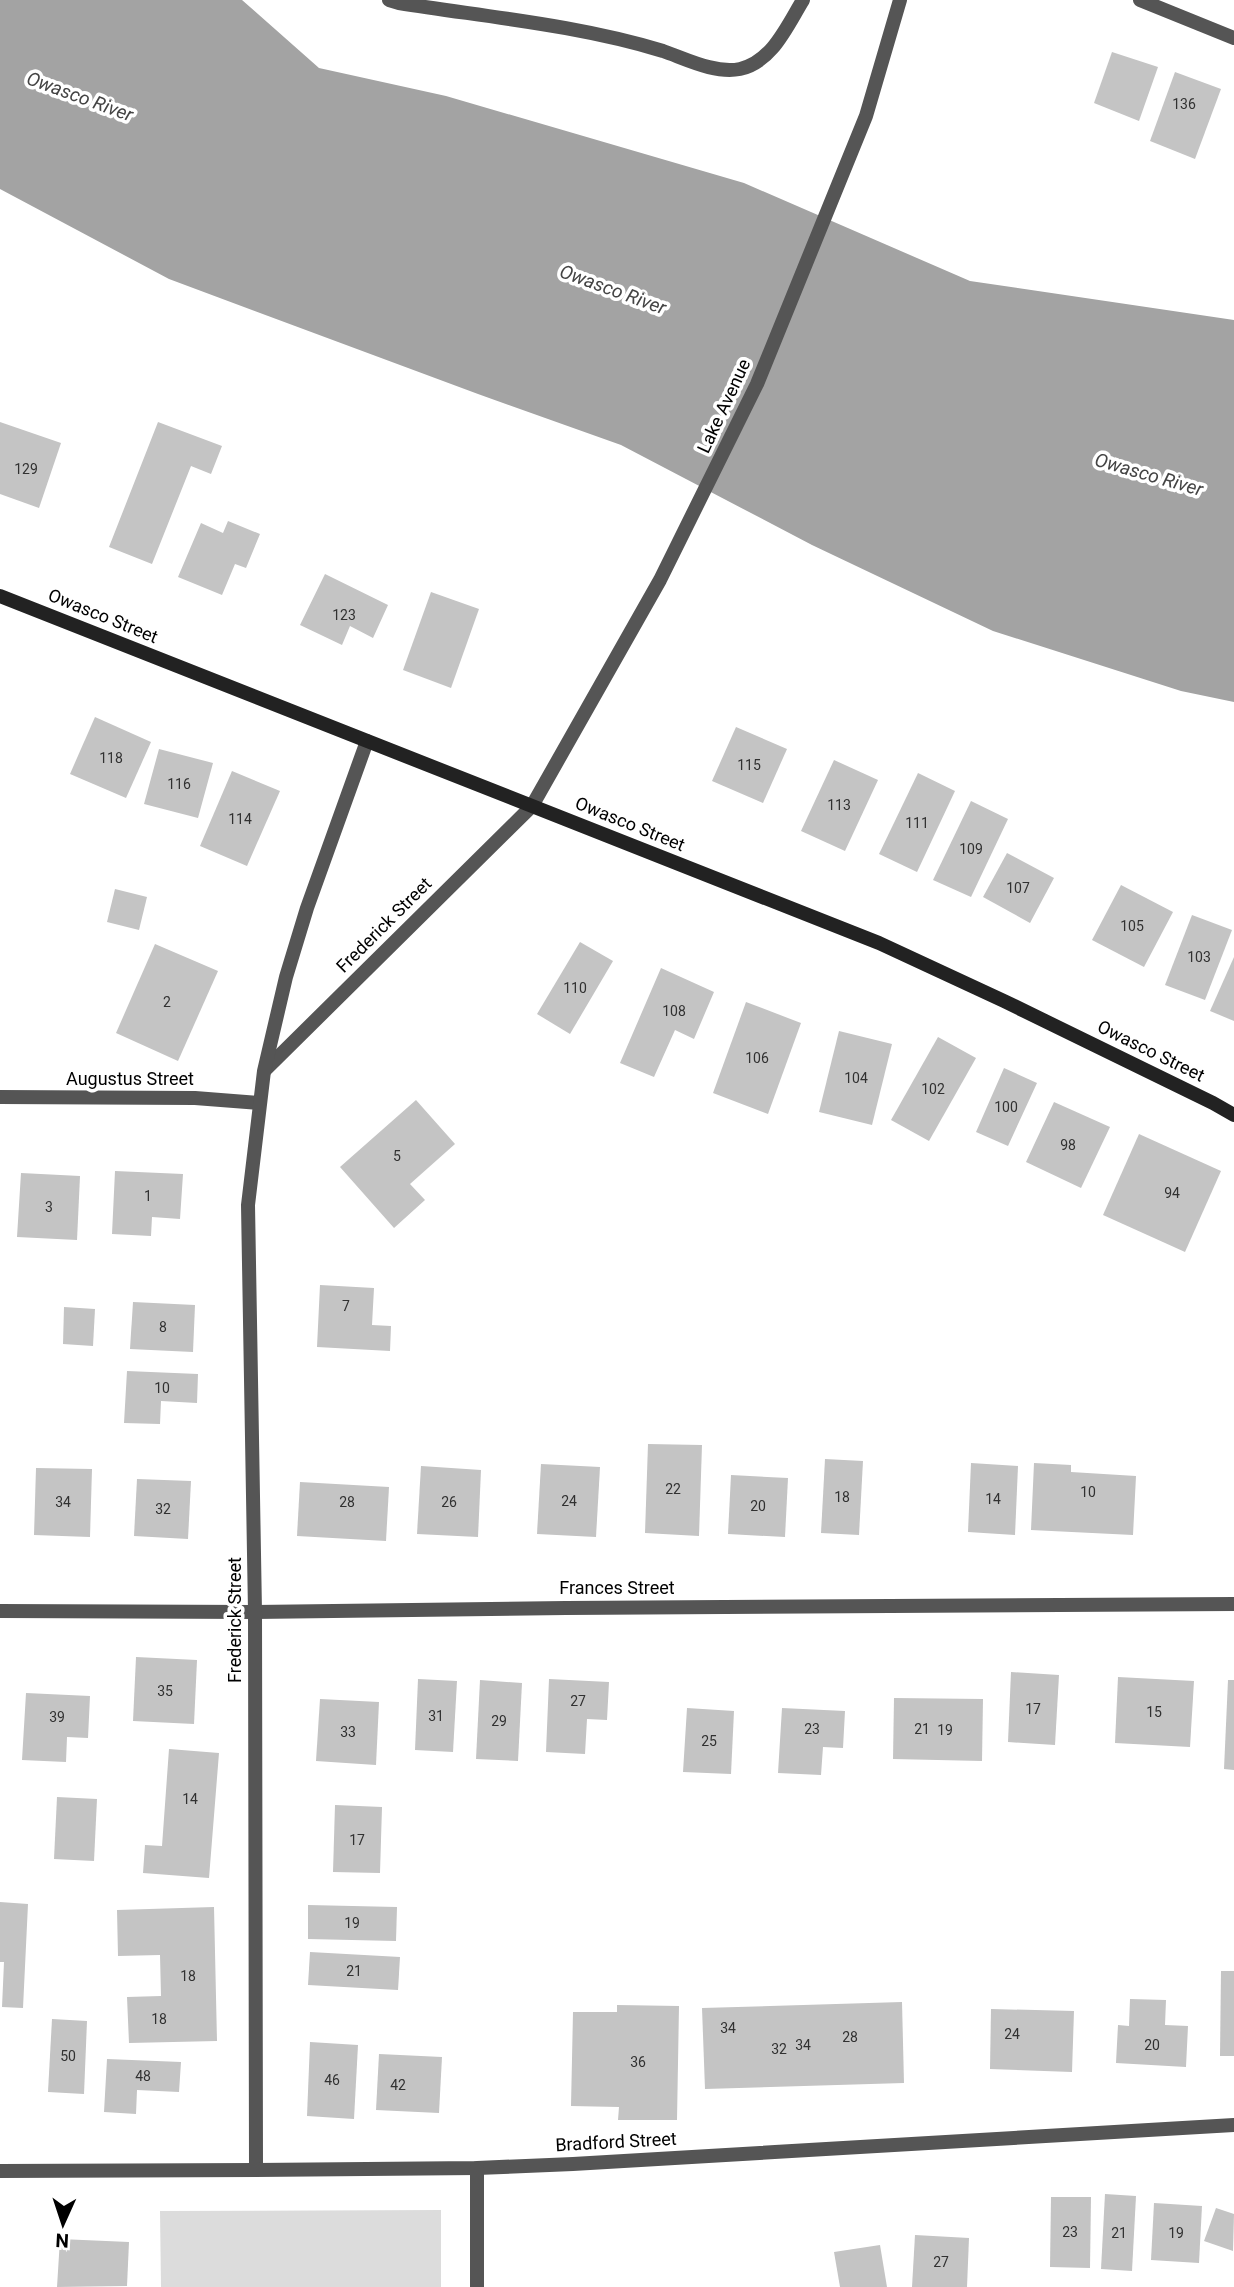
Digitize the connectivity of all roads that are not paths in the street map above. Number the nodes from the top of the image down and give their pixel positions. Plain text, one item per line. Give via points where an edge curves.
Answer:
1 (389, 0) edge
2 (803, 0) edge
3 (900, 0) edge
4 (1140, 0) edge
5 (1234, 38) edge
6 (0, 596) edge
7 (367, 741) junction
8 (532, 806) junction
9 (264, 1071) junction
10 (0, 1097) edge
11 (259, 1103) junction
12 (1234, 1115) edge
13 (1234, 1604) edge
14 (0, 1611) edge
15 (255, 1612) junction
16 (1234, 2125) edge
17 (477, 2168) junction
18 (0, 2171) edge
19 (256, 2171) junction
20 (477, 2287) edge

1 - 2 street via 630,41 722,70 761,61
3 - 8 street, Lake Avenue via 866,116 757,384 660,580
4 - 5 street
6 - 7 main road, Owasco Street
7 - 8 main road, Owasco Street
7 - 9 street, Frederick Street via 307,908
8 - 9 street, Frederick Street
8 - 12 main road, Owasco Street via 879,943
9 - 11 street, Frederick Street
10 - 11 street, Augustus Street via 195,1098
11 - 15 street, Frederick Street via 248,1205
13 - 15 street, Frances Street
14 - 15 street, Frances Street
15 - 19 street, Frederick Street
16 - 17 street, Bradford Street
17 - 19 street, Bradford Street
17 - 20 street
18 - 19 street, Bradford Street

